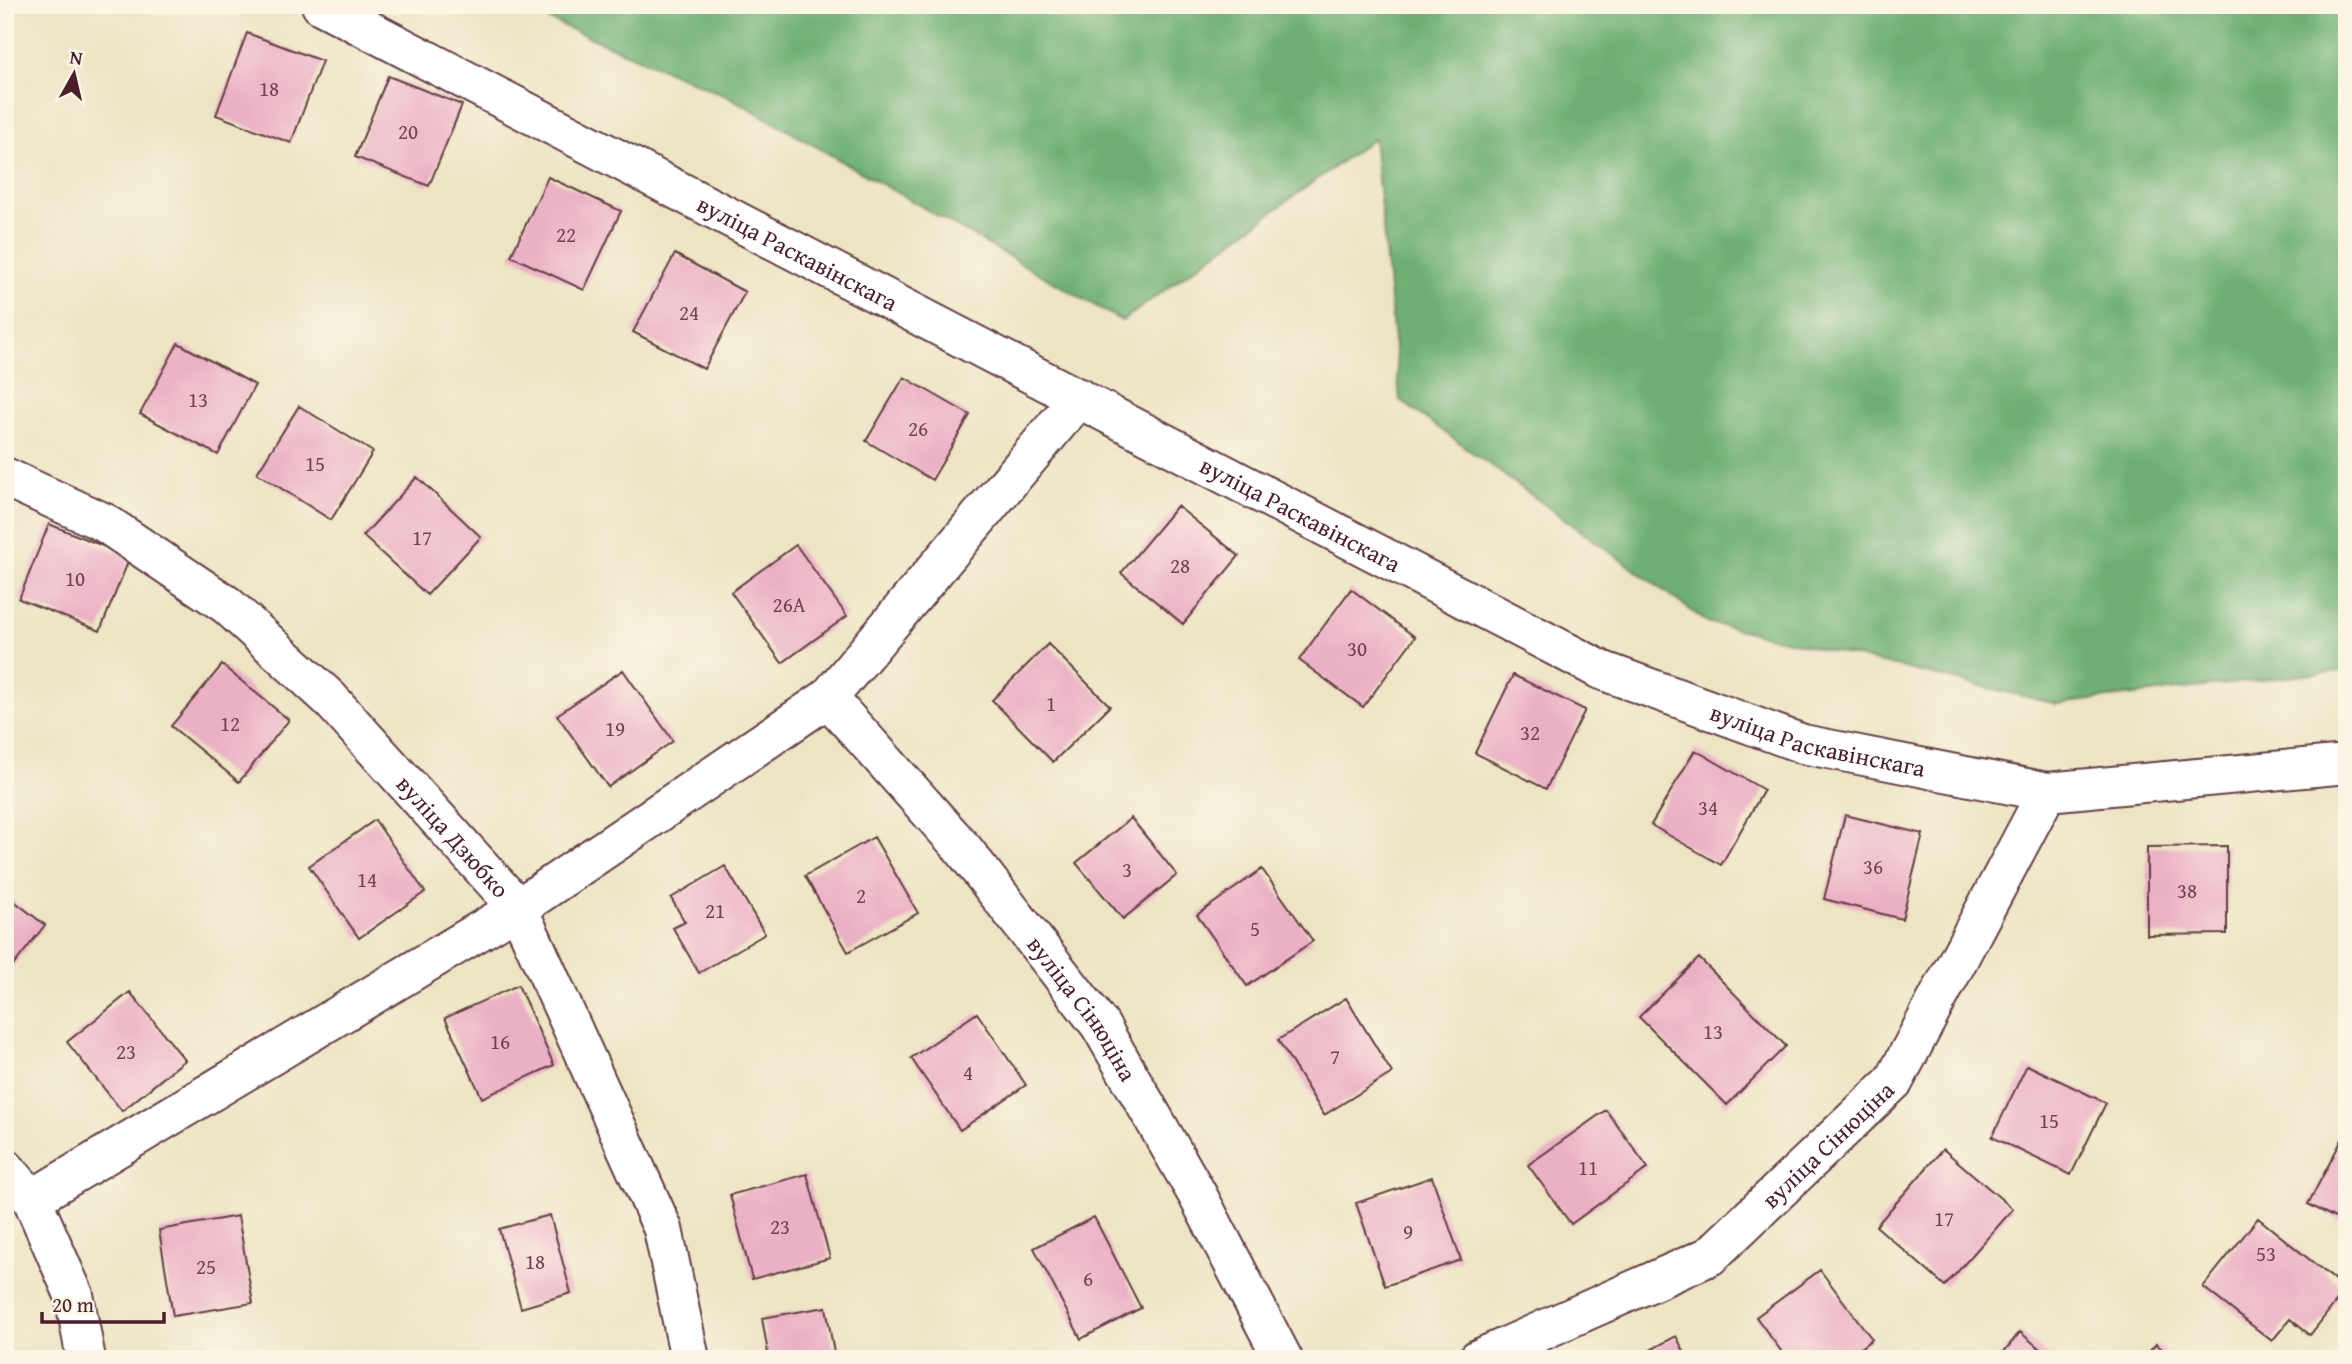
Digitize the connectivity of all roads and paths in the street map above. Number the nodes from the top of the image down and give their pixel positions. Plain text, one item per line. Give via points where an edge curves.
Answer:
1 (321, 5) edge
2 (1079, 398) junction
3 (5, 477) edge
4 (828, 698) junction
5 (2347, 764) edge
6 (2047, 792) junction
7 (518, 908) junction
8 (5, 1168) edge
9 (32, 1199) junction
10 (86, 1359) edge
11 (690, 1359) edge
12 (1283, 1359) edge
13 (1478, 1359) edge

1 - 2 street, вуліца Раскавінскага
2 - 4 street
2 - 6 street, вуліца Раскавінскага via 1601,670 1803,744
3 - 7 street, вуліца Дзюбко via 105,523 227,605 329,698
4 - 7 street
4 - 12 street, вуліца Сінюціна via 964,850 1100,1025 1197,1194
5 - 6 street, вуліца Раскавінскага
6 - 13 street, вуліца Сінюціна via 1894,1081 1710,1256
7 - 9 street
7 - 11 street, вуліца Дзюбко via 663,1229
8 - 9 street
9 - 10 street via 74,1295

